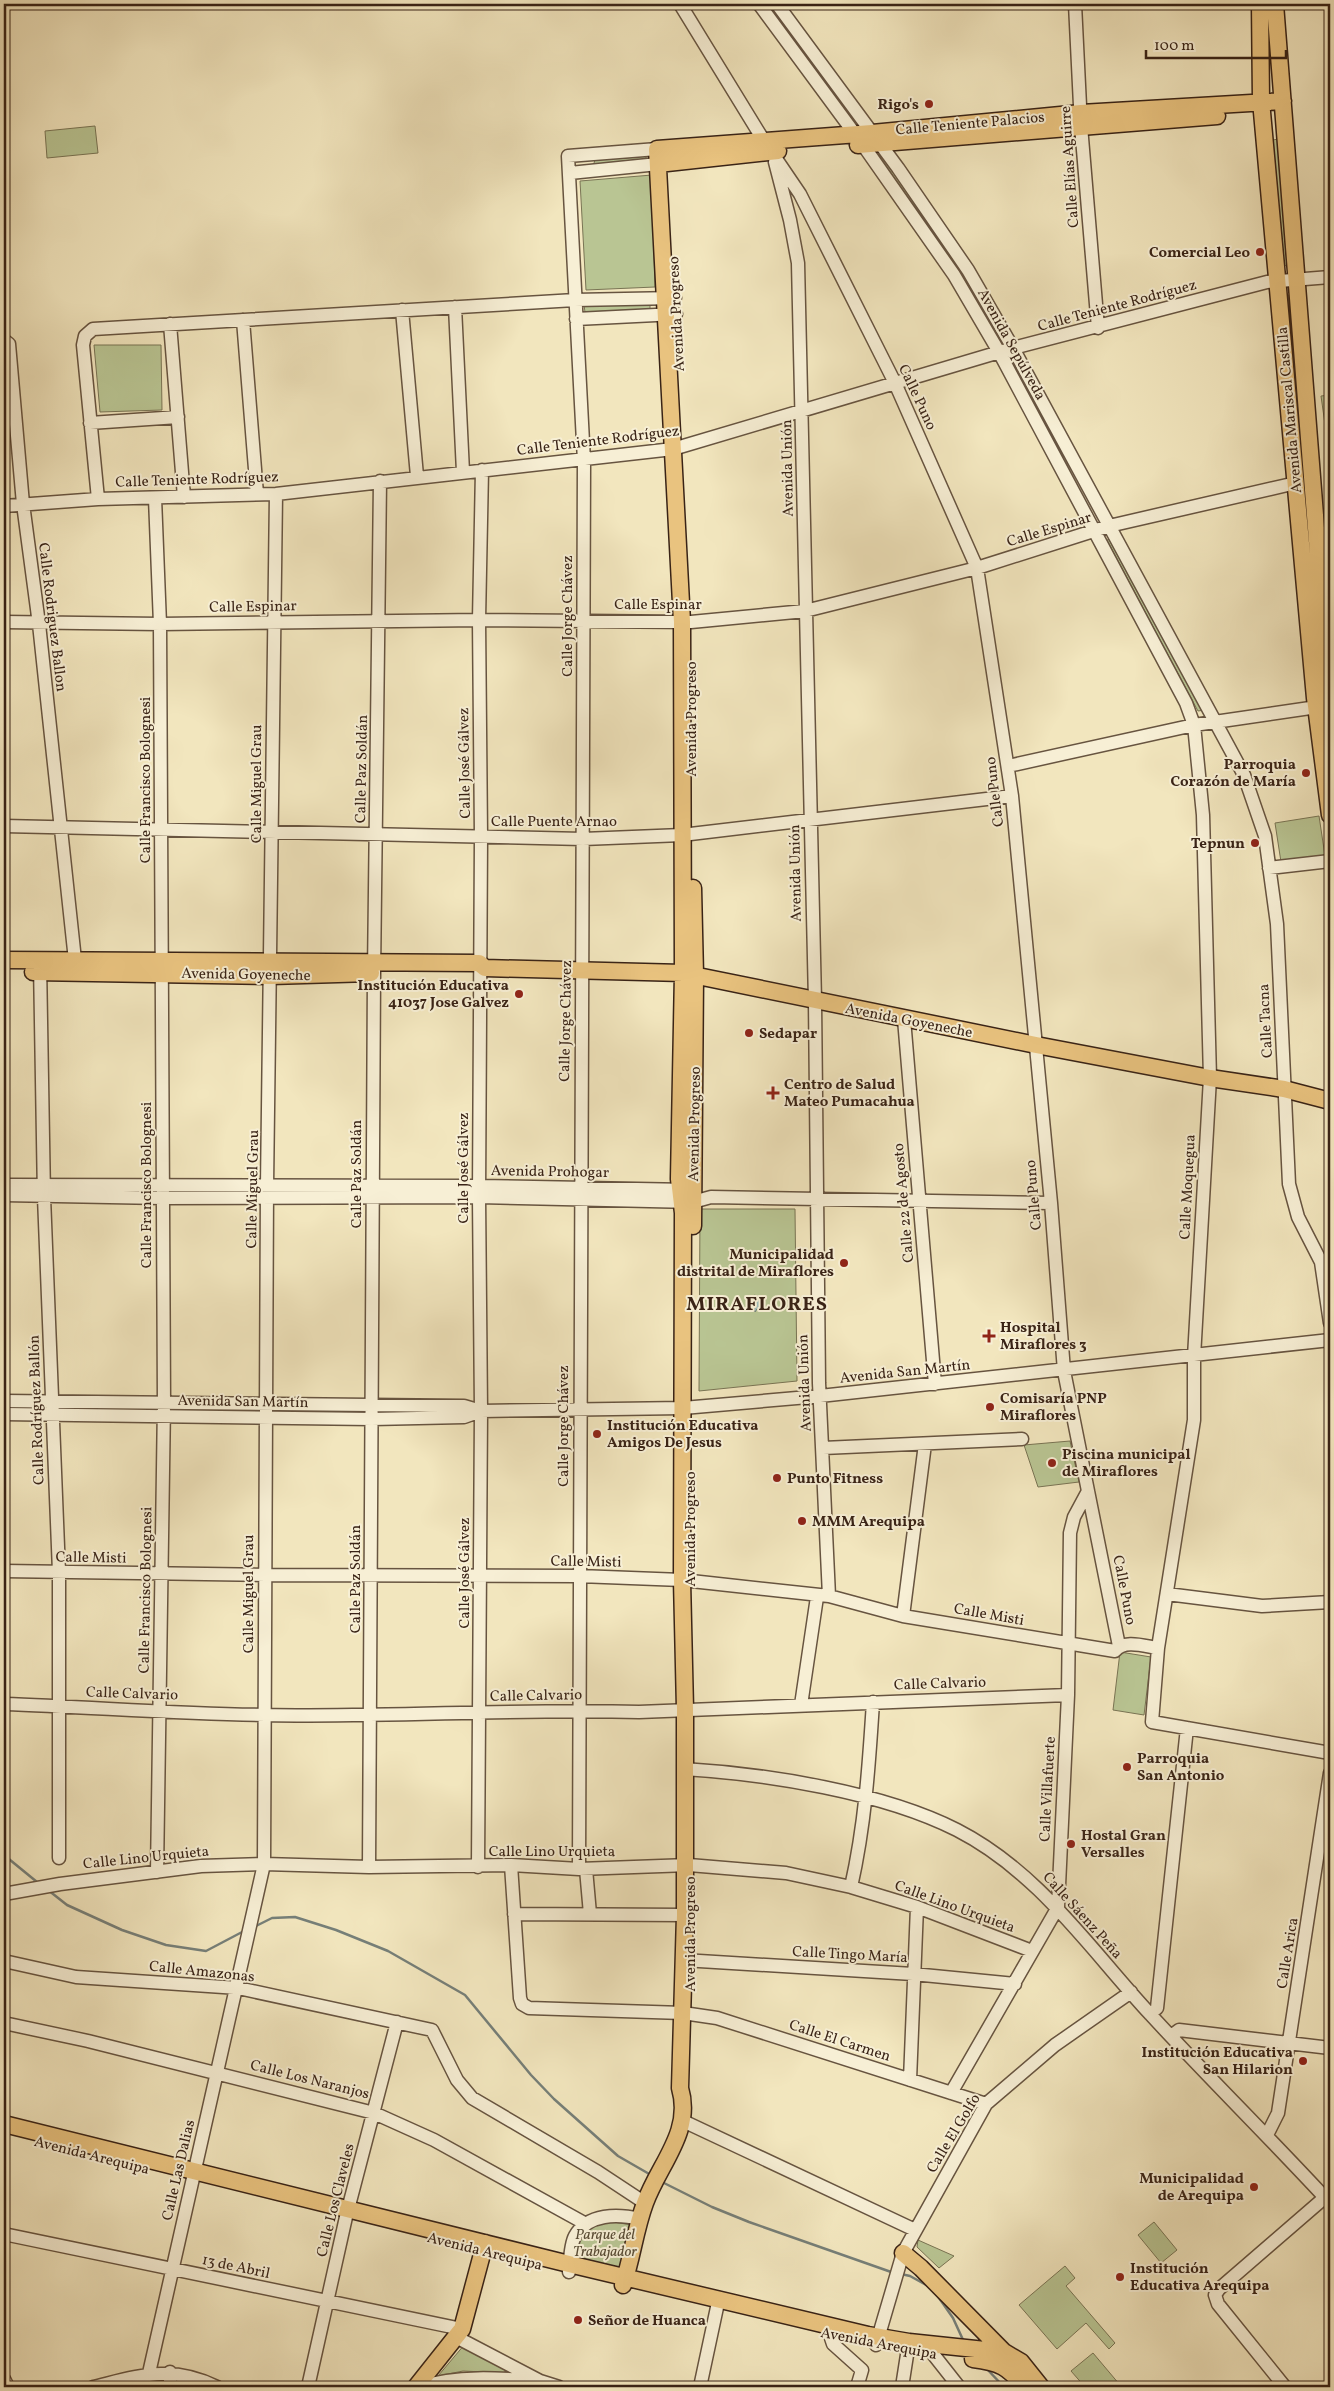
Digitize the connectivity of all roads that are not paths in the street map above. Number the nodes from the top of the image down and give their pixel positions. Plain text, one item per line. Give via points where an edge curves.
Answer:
1 (680, 4) edge
2 (759, 4) edge
3 (777, 4) edge
4 (1075, 4) edge
5 (1253, 4) edge
6 (1260, 4) edge
7 (1275, 4) edge
8 (1285, 4) edge
9 (797, 31) junction
10 (1278, 32) junction
11 (1260, 33) junction
12 (785, 40) junction
13 (1283, 105) junction
14 (1262, 107) junction
15 (1081, 119) junction
16 (868, 139) junction
17 (768, 146) junction
18 (662, 156) junction
19 (570, 173) junction
20 (1330, 277) edge
21 (1296, 280) junction
22 (1278, 281) junction
23 (575, 300) junction
24 (670, 306) junction
25 (455, 307) junction
26 (402, 310) junction
27 (576, 318) junction
28 (244, 320) junction
29 (170, 324) junction
30 (1098, 328) junction
31 (4, 340) edge
32 (1013, 348) junction
33 (1000, 352) junction
34 (895, 383) junction
35 (802, 411) junction
36 (1048, 412) junction
37 (178, 417) junction
38 (1035, 418) junction
39 (90, 423) junction
40 (678, 447) junction
41 (584, 461) junction
42 (482, 470) junction
43 (464, 472) junction
44 (417, 476) junction
45 (380, 481) junction
46 (1296, 483) junction
47 (257, 494) junction
48 (276, 494) junction
49 (184, 497) junction
50 (155, 498) junction
51 (98, 499) junction
52 (22, 504) junction
53 (4, 506) edge
54 (1109, 526) junction
55 (1096, 531) junction
56 (977, 568) junction
57 (1311, 569) junction
58 (805, 611) junction
59 (479, 620) junction
60 (583, 620) junction
61 (274, 621) junction
62 (378, 621) junction
63 (4, 622) edge
64 (687, 622) junction
65 (39, 624) junction
66 (160, 624) junction
67 (1327, 706) edge
68 (1216, 721) junction
69 (1194, 725) junction
70 (1008, 766) junction
71 (1012, 796) junction
72 (1330, 817) edge
73 (810, 820) junction
74 (4, 826) edge
75 (62, 827) junction
76 (161, 828) junction
77 (272, 831) junction
78 (687, 835) junction
79 (376, 836) junction
80 (481, 837) junction
81 (583, 838) junction
82 (1330, 861) edge
83 (1269, 868) junction
84 (4, 960) edge
85 (76, 960) junction
86 (40, 966) junction
87 (163, 967) junction
88 (271, 968) junction
89 (374, 968) junction
90 (481, 968) junction
91 (4, 972) edge
92 (582, 972) junction
93 (689, 974) junction
94 (815, 1001) junction
95 (904, 1019) junction
96 (1036, 1045) junction
97 (1210, 1078) junction
98 (1284, 1089) junction
99 (1330, 1100) edge
100 (4, 1185) edge
101 (44, 1191) junction
102 (267, 1191) junction
103 (162, 1192) junction
104 (479, 1192) junction
105 (372, 1193) junction
106 (580, 1194) junction
107 (4, 1195) edge
108 (690, 1196) junction
109 (817, 1200) junction
110 (919, 1202) junction
111 (1051, 1203) junction
112 (1330, 1323) edge
113 (1330, 1340) edge
114 (1194, 1357) junction
115 (1064, 1370) junction
116 (935, 1384) junction
117 (820, 1396) junction
118 (4, 1402) edge
119 (164, 1403) junction
120 (266, 1404) junction
121 (372, 1405) junction
122 (53, 1408) junction
123 (687, 1408) junction
124 (482, 1411) junction
125 (580, 1411) junction
126 (4, 1414) edge
127 (164, 1416) junction
128 (266, 1417) junction
129 (372, 1419) junction
130 (1022, 1439) dead end
131 (925, 1444) junction
132 (823, 1448) junction
133 (1088, 1491) junction
134 (4, 1571) edge
135 (59, 1572) junction
136 (161, 1574) junction
137 (265, 1575) junction
138 (371, 1576) junction
139 (578, 1576) junction
140 (479, 1577) junction
141 (686, 1580) junction
142 (1167, 1594) junction
143 (823, 1597) junction
144 (1330, 1602) edge
145 (902, 1616) junction
146 (1069, 1644) junction
147 (1119, 1646) junction
148 (1158, 1648) junction
149 (1068, 1695) junction
150 (873, 1702) junction
151 (4, 1704) edge
152 (801, 1705) junction
153 (59, 1706) junction
154 (688, 1709) junction
155 (160, 1710) junction
156 (579, 1710) junction
157 (479, 1712) junction
158 (264, 1715) junction
159 (370, 1715) junction
160 (1187, 1728) junction
161 (1330, 1753) edge
162 (686, 1769) junction
163 (1330, 1773) edge
164 (867, 1797) junction
165 (59, 1858) dead end
166 (264, 1864) junction
167 (686, 1865) junction
168 (478, 1866) junction
169 (511, 1866) junction
170 (369, 1867) junction
171 (582, 1869) junction
172 (157, 1872) junction
173 (851, 1886) junction
174 (4, 1894) edge
175 (917, 1907) junction
176 (1058, 1907) junction
177 (514, 1914) junction
178 (590, 1914) junction
179 (685, 1915) junction
180 (1032, 1952) junction
181 (686, 1960) junction
182 (4, 1961) edge
183 (240, 1974) joint
184 (913, 1974) junction
185 (1015, 1984) junction
186 (238, 1988) junction
187 (1131, 1992) junction
188 (687, 2013) junction
189 (1150, 2014) junction
190 (397, 2022) junction
191 (4, 2023) edge
192 (1171, 2036) junction
193 (1289, 2044) junction
194 (1330, 2048) edge
195 (217, 2073) junction
196 (910, 2080) junction
197 (951, 2093) junction
198 (986, 2104) junction
199 (374, 2112) junction
200 (683, 2121) junction
201 (4, 2124) edge
202 (4, 2133) edge
203 (1266, 2135) junction
204 (193, 2176) junction
205 (1329, 2198) edge
206 (646, 2201) junction
207 (347, 2214) junction
208 (640, 2219) junction
209 (586, 2224) junction
210 (915, 2230) junction
211 (4, 2234) edge
212 (484, 2247) junction
213 (901, 2260) junction
214 (569, 2268) junction
215 (172, 2270) junction
216 (631, 2282) junction
217 (328, 2301) junction
218 (718, 2303) junction
219 (459, 2333) junction
220 (830, 2335) junction
221 (877, 2341) junction
222 (908, 2346) junction
223 (1004, 2352) junction
224 (933, 2354) junction
225 (973, 2354) junction
226 (170, 2372) junction
227 (149, 2374) junction
228 (4, 2379) edge
229 (540, 2382) junction
230 (8, 2387) edge
231 (93, 2387) edge
232 (170, 2387) edge
233 (217, 2387) edge
234 (308, 2387) edge
235 (417, 2387) edge
236 (559, 2387) edge
237 (700, 2387) edge
238 (857, 2387) edge
239 (902, 2387) edge
240 (959, 2387) edge
241 (1026, 2387) edge
242 (1041, 2387) edge
243 (1285, 2387) edge

1 - 17 street, Calle Puno
2 - 12 street, Avenida Sepúlveda
3 - 9 street, Avenida Sepúlveda
4 - 15 street, Calle Elías Aguirre
5 - 11 main road
6 - 11 main road, Avenida Mariscal Castilla
7 - 10 main road, Avenida Mariscal Castilla
8 - 10 main road via 1284,20
9 - 12 street
9 - 16 street, Avenida Sepúlveda
10 - 13 main road, Avenida Mariscal Castilla
11 - 14 main road, Avenida Mariscal Castilla
12 - 16 street, Avenida Sepúlveda
13 - 14 main road, Calle Teniente Palacios
13 - 21 main road, Avenida Mariscal Castilla
14 - 15 main road, Calle Teniente Palacios
14 - 22 main road, Avenida Mariscal Castilla
15 - 16 main road, Calle Teniente Palacios
15 - 30 street, Calle Elías Aguirre
16 - 17 main road, Calle Teniente Palacios
16 - 32 street, Avenida Sepúlveda via 968,270
16 - 33 street, Avenida Sepúlveda
17 - 18 main road, Calle Teniente Palacios
17 - 34 street, Calle Puno via 800,194
17 - 35 street, Avenida Unión via 790,220 798,262
18 - 19 street
18 - 19 street via 568,156
18 - 24 main road, Avenida Progreso
19 - 23 street, Calle Jorge Chávez
20 - 21 street, Calle Teniente Rodríguez
21 - 22 street, Calle Teniente Rodríguez
21 - 57 main road, Avenida Mariscal Castilla
22 - 30 street, Calle Teniente Rodríguez
22 - 46 main road, Avenida Mariscal Castilla
23 - 24 street
23 - 25 street
23 - 27 street, Calle Jorge Chávez
24 - 27 street
24 - 40 main road, Avenida Progreso
25 - 26 street
25 - 43 street
26 - 28 street
26 - 44 street
27 - 41 street, Calle Jorge Chávez
28 - 29 street
28 - 47 street
29 - 37 street
29 - 39 street via 93,329 85,336 82,345
30 - 32 street, Calle Teniente Rodríguez
31 - 52 street, Calle Rodriguez Ballon via 9,344
32 - 33 street, Calle Teniente Rodríguez
32 - 36 street, Avenida Sepúlveda
33 - 34 street, Calle Teniente Rodríguez
33 - 38 street, Avenida Sepúlveda
34 - 35 street, Calle Teniente Rodríguez
34 - 56 street, Calle Puno
35 - 40 street, Calle Teniente Rodríguez
35 - 58 street, Avenida Unión
36 - 38 street
36 - 54 street, Avenida Sepúlveda
37 - 39 street
37 - 49 street
38 - 55 street, Avenida Sepúlveda
39 - 51 street
40 - 41 street, Calle Teniente Rodríguez
40 - 64 main road, Avenida Progreso
41 - 42 street, Calle Teniente Rodríguez
41 - 60 street, Calle Jorge Chávez
42 - 43 street, Calle Teniente Rodríguez
42 - 59 street, Calle José Gálvez
43 - 44 street, Calle Teniente Rodríguez
44 - 45 street, Calle Teniente Rodríguez
45 - 48 street, Calle Teniente Rodríguez
45 - 62 street, Calle Paz Soldán
46 - 54 street, Calle Espinar
46 - 57 main road, Avenida Mariscal Castilla
47 - 48 street, Calle Teniente Rodríguez
47 - 49 street, Calle Teniente Rodríguez
48 - 61 street, Calle Miguel Grau
49 - 50 street, Calle Teniente Rodríguez
50 - 51 street, Calle Teniente Rodríguez
50 - 66 street, Calle Francisco Bolognesi
51 - 52 street, Calle Teniente Rodríguez
52 - 53 street, Calle Teniente Rodríguez
52 - 65 street, Calle Rodriguez Ballon
54 - 55 street, Calle Espinar
54 - 68 street, Avenida Sepúlveda
55 - 56 street, Calle Espinar
55 - 69 street, Avenida Sepúlveda via 1186,703
56 - 58 street, Calle Espinar
56 - 70 street, Calle Puno
57 - 67 main road, Avenida Mariscal Castilla
58 - 64 street, Calle Espinar
58 - 73 street, Avenida Unión
59 - 60 street, Calle Espinar
59 - 62 street, Calle Espinar
59 - 80 street, Calle José Gálvez
60 - 64 street, Calle Espinar
60 - 81 street, Calle Jorge Chávez
61 - 62 street, Calle Espinar
61 - 66 street, Calle Espinar
61 - 77 street, Calle Miguel Grau
62 - 79 street, Calle Paz Soldán
63 - 65 street, Calle Espinar
64 - 78 main road, Avenida Progreso
65 - 66 street, Calle Espinar
65 - 75 street, Calle Rodriguez Ballon
66 - 76 street, Calle Francisco Bolognesi
67 - 68 street
67 - 72 main road, Avenida Mariscal Castilla
68 - 69 street
68 - 83 street, Calle Tacna via 1244,775 1265,836
69 - 70 street
69 - 97 street, Calle Moquegua via 1203,815
70 - 71 street, Calle Puno
71 - 73 street, Calle Puente Arnao
71 - 96 street, Calle Puno
73 - 78 street, Calle Puente Arnao
73 - 94 street, Avenida Unión
74 - 75 street, Calle Puente Arnao
75 - 76 street, Calle Puente Arnao
75 - 85 street, Calle Rodriguez Ballon
76 - 77 street, Calle Puente Arnao
76 - 87 street, Calle Francisco Bolognesi
77 - 79 street, Calle Puente Arnao
77 - 88 street, Calle Miguel Grau
78 - 81 street, Calle Puente Arnao
78 - 93 main road, Avenida Progreso
79 - 80 street, Calle Puente Arnao
79 - 89 street, Calle Paz Soldán
80 - 81 street, Calle Puente Arnao
80 - 90 street, Calle José Gálvez
81 - 92 street, Calle Jorge Chávez
82 - 83 street
83 - 98 street, Calle Tacna via 1276,924
84 - 86 main road, Avenida Goyeneche
85 - 86 main road, Avenida Goyeneche
85 - 87 main road, Avenida Goyeneche
86 - 87 main road, Avenida Goyeneche
86 - 91 main road, Avenida Goyeneche
86 - 101 street, Calle Rodríguez Ballón
87 - 88 main road, Avenida Goyeneche
87 - 103 street, Calle Francisco Bolognesi
88 - 89 main road, Avenida Goyeneche
88 - 102 street, Calle Miguel Grau
89 - 90 main road, Avenida Goyeneche
89 - 105 street, Calle Paz Soldán
90 - 92 main road, Avenida Goyeneche
90 - 104 street, Calle José Gálvez
92 - 93 main road, Avenida Goyeneche
92 - 106 street, Calle Jorge Chávez
93 - 94 main road, Avenida Goyeneche
93 - 108 main road, Avenida Progreso
94 - 95 main road, Avenida Goyeneche
94 - 109 street, Avenida Unión
95 - 96 main road, Avenida Goyeneche
95 - 110 street, Calle 22 de Agosto
96 - 97 main road, Avenida Goyeneche
96 - 111 street, Calle Puno
97 - 98 main road, Avenida Goyeneche
97 - 114 street, Calle Moquegua
98 - 99 main road, Avenida Goyeneche
98 - 112 street, Calle Tacna via 1289,1184 1298,1217 1321,1262
100 - 101 street, Avenida Prohogar
101 - 103 street, Avenida Prohogar
101 - 107 street, Avenida Prohogar
101 - 122 street, Calle Rodríguez Ballón
102 - 103 street, Avenida Prohogar
102 - 105 street, Avenida Prohogar
102 - 120 street, Calle Miguel Grau
103 - 119 street, Calle Francisco Bolognesi
104 - 105 street, Avenida Prohogar
104 - 106 street, Avenida Prohogar
104 - 124 street, Calle José Gálvez
105 - 121 street, Calle Paz Soldán
106 - 108 street, Avenida Prohogar
106 - 125 street, Calle Jorge Chávez
108 - 109 street, Avenida Prohogar
108 - 123 main road, Avenida Progreso
109 - 110 street, Avenida Prohogar
109 - 117 street, Avenida Unión
110 - 111 street, Avenida Prohogar
110 - 116 street, Calle 22 de Agosto
111 - 115 street, Calle Puno
113 - 114 street, Avenida San Martín
114 - 115 street, Avenida San Martín
114 - 142 street, Calle Moquegua via 1194,1420
115 - 116 street, Avenida San Martín
115 - 133 street, Calle Puno
116 - 117 street, Avenida San Martín
117 - 123 street, Avenida San Martín
117 - 132 street, Avenida Unión
118 - 122 street, Avenida San Martín
119 - 120 street, Avenida San Martín
119 - 122 street, Avenida San Martín
119 - 127 street, Calle Francisco Bolognesi
120 - 121 street, Avenida San Martín
120 - 128 street, Calle Miguel Grau
121 - 124 street, Avenida San Martín via 464,1406
121 - 129 street, Calle Paz Soldán
122 - 126 street, Avenida San Martín
122 - 127 street, Avenida San Martín
122 - 135 street, Calle Rodríguez Ballón
123 - 125 street, Avenida San Martín
123 - 141 main road, Avenida Progreso
124 - 125 street, Avenida San Martín
124 - 129 street, Avenida San Martín via 464,1417
124 - 140 street, Calle José Gálvez
125 - 139 street, Calle Jorge Chávez
127 - 128 street, Avenida San Martín
127 - 136 street, Calle Francisco Bolognesi
128 - 129 street, Avenida San Martín
128 - 137 street, Calle Miguel Grau
129 - 138 street, Calle Paz Soldán
130 - 131 street
131 - 132 street
131 - 145 street
132 - 143 street, Avenida Unión
133 - 146 street, Calle Villafuerte via 1074,1517 1070,1533
133 - 147 street, Calle Puno
134 - 135 street, Calle Misti
135 - 136 street, Calle Misti
135 - 153 street, Calle Rodríguez Ballón
136 - 137 street, Calle Misti
136 - 155 street, Calle Francisco Bolognesi
137 - 138 street, Calle Misti
137 - 158 street, Calle Miguel Grau
138 - 140 street, Calle Misti
138 - 159 street, Calle Paz Soldán
139 - 140 street, Calle Misti
139 - 141 street, Calle Misti
139 - 156 street, Calle Jorge Chávez
140 - 157 street, Calle José Gálvez
141 - 143 street, Calle Misti
141 - 154 main road, Avenida Progreso
142 - 144 street via 1262,1606
142 - 148 street, Calle Moquegua
143 - 145 street, Calle Misti
143 - 152 street, Avenida Unión
145 - 146 street, Calle Misti
146 - 147 street, Calle Misti via 1115,1652
146 - 149 street, Calle Villafuerte
147 - 148 street, Calle Misti
148 - 160 street, Calle Moquegua via 1152,1722
149 - 150 street, Calle Calvario
149 - 176 street, Calle Villafuerte
150 - 152 street, Calle Calvario
150 - 164 street
151 - 153 street, Calle Calvario
152 - 154 street, Calle Calvario
153 - 155 street, Calle Calvario
153 - 165 street, Calle Rodríguez Ballón
154 - 156 street, Calle Calvario via 639,1712
154 - 162 main road, Avenida Progreso
155 - 158 street, Calle Calvario
155 - 172 street, Calle Francisco Bolognesi
156 - 157 street, Calle Calvario
156 - 171 street, Calle Jorge Chávez
157 - 159 street, Calle Calvario
157 - 168 street, Calle José Gálvez
158 - 159 street, Calle Calvario
158 - 166 street, Calle Miguel Grau
159 - 170 street, Calle Paz Soldán
160 - 161 street
160 - 189 street via 1157,2008
162 - 164 street, Calle Sáenz Peña via 778,1780
162 - 167 main road, Avenida Progreso
163 - 193 street, Calle Arica
164 - 173 street
164 - 176 street, Calle Sáenz Peña via 921,1813 958,1830 993,1851
166 - 170 street, Calle Lino Urquieta
166 - 172 street, Calle Lino Urquieta via 201,1866
166 - 183 street, Calle Miguel Grau
167 - 171 street, Calle Lino Urquieta
167 - 173 street, Calle Lino Urquieta via 786,1873
167 - 179 main road, Avenida Progreso
167 - 181 main road, Avenida Progreso
168 - 169 street, Calle Lino Urquieta
168 - 170 street, Calle Lino Urquieta
169 - 171 street, Calle Lino Urquieta
169 - 177 street
171 - 178 street, Calle Jorge Chávez
172 - 174 street, Calle Lino Urquieta
173 - 175 street, Calle Lino Urquieta
175 - 180 street, Calle Lino Urquieta
175 - 184 street
176 - 180 street, Calle Villafuerte
176 - 187 street, Calle Sáenz Peña
177 - 178 street
177 - 188 street, Calle El Carmen via 522,2004 530,2008
178 - 179 street
179 - 181 main road, Avenida Progreso
180 - 185 street, Calle Villafuerte
181 - 184 street, Calle Tingo María
181 - 188 main road, Avenida Progreso
182 - 186 street, Calle Amazonas via 76,1977
183 - 186 street, Calle Las Dalias
184 - 185 street, Calle Tingo María
184 - 196 street
185 - 197 street, Calle Villafuerte
186 - 190 street, Calle Amazonas
186 - 195 street, Calle Las Dalias
187 - 189 street, Calle Sáenz Peña
187 - 198 street, Calle El Golfo via 1055,2045
188 - 196 street, Calle El Carmen via 752,2029
188 - 200 main road, Avenida Progreso via 688,2089
189 - 192 street, Calle Sáenz Peña
190 - 199 street, Calle Los Claveles
190 - 206 street, Calle Amazonas via 432,2030 456,2080 472,2098
191 - 195 street, Calle Los Naranjos
192 - 193 street via 1179,2030
192 - 203 street, Calle Sáenz Peña
193 - 194 street
193 - 203 street, Calle Arica via 1278,2113
195 - 199 street, Calle Los Naranjos
195 - 204 street, Calle Las Dalias
196 - 197 street, Calle El Carmen
197 - 198 street, Calle El Carmen
198 - 210 street, Calle El Golfo
199 - 207 street, Calle Los Claveles
199 - 209 street, Calle Los Naranjos via 434,2140
200 - 206 main road, Avenida Progreso
200 - 210 street
201 - 204 main road, Avenida Arequipa
202 - 204 main road, Avenida Arequipa
203 - 205 street, Calle Sáenz Peña
204 - 207 main road, Avenida Arequipa
204 - 215 street, Calle Las Dalias
205 - 243 street via 1215,2295 1218,2304
206 - 208 main road, Avenida Progreso
207 - 212 main road, Avenida Arequipa
207 - 217 street, Calle Los Claveles
208 - 209 street via 605,2215
208 - 216 main road, Avenida Progreso
209 - 214 street via 575,2236
210 - 213 street, Calle El Golfo
211 - 215 street, 13 de Abril
212 - 214 main road, Avenida Arequipa
212 - 219 main road
213 - 221 street, Calle El Golfo
213 - 223 main road via 926,2273
214 - 216 main road, Avenida Arequipa
215 - 217 street, 13 de Abril
215 - 227 street, Calle Las Dalias
216 - 218 main road, Avenida Arequipa
217 - 219 street, 13 de Abril
217 - 234 street, Calle Los Claveles
218 - 220 main road, Avenida Arequipa
218 - 221 main road, Avenida Arequipa
218 - 237 street
219 - 229 street, 13 de Abril
219 - 235 main road
220 - 221 main road, Avenida Arequipa
220 - 238 street via 833,2344 860,2366 862,2370
221 - 222 main road, Avenida Arequipa
222 - 224 main road, Avenida Arequipa
222 - 225 main road, Avenida Arequipa
222 - 239 street
223 - 225 main road
223 - 242 main road via 1021,2362
224 - 225 main road, Avenida Arequipa
224 - 240 street
225 - 241 main road via 1006,2367
226 - 227 street
226 - 232 street
226 - 233 street
227 - 231 street
228 - 230 street
229 - 235 street via 479,2377
229 - 236 street

